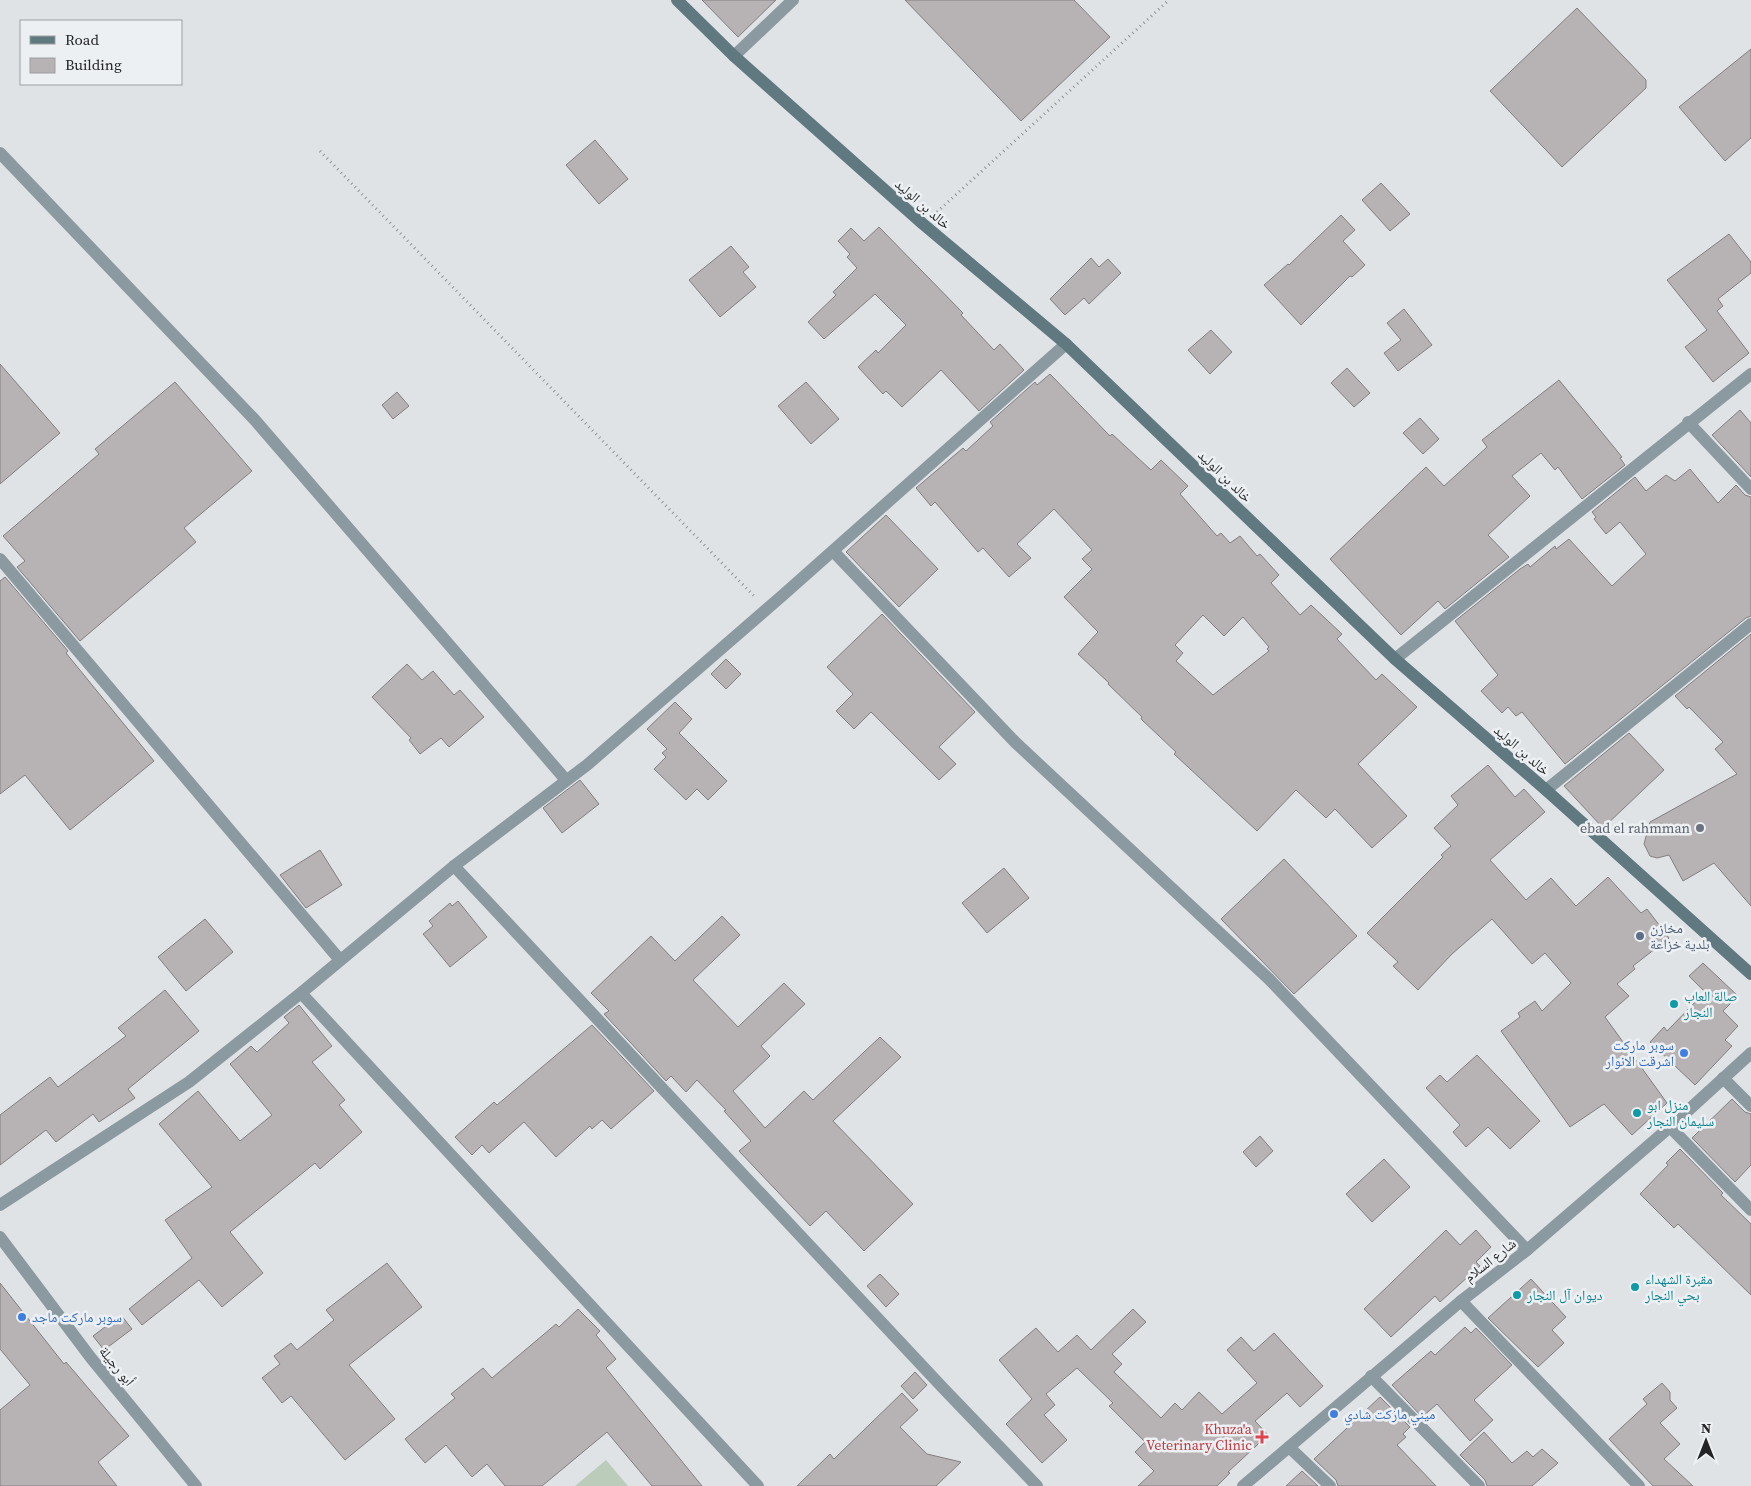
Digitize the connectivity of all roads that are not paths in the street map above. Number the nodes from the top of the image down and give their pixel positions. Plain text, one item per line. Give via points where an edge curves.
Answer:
1 (677, 0) edge
2 (794, 0) edge
3 (734, 56) junction
4 (0, 153) edge
5 (1066, 344) junction
6 (1750, 377) edge
7 (1688, 422) junction
8 (1751, 489) edge
9 (833, 551) junction
10 (0, 558) edge
11 (1751, 624) edge
12 (1395, 659) junction
13 (566, 780) junction
14 (1546, 790) junction
15 (454, 866) junction
16 (340, 960) junction
17 (1751, 974) edge
18 (301, 993) junction
19 (1751, 1053) edge
20 (1723, 1078) junction
21 (1751, 1106) edge
22 (1670, 1127) junction
23 (0, 1205) edge
24 (1751, 1210) edge
25 (0, 1237) edge
26 (1527, 1250) junction
27 (1461, 1301) junction
28 (1371, 1376) junction
29 (1289, 1447) junction
30 (196, 1486) edge
31 (758, 1486) edge
32 (1037, 1486) edge
33 (1243, 1486) edge
34 (1330, 1486) edge
35 (1479, 1486) edge
36 (1639, 1486) edge

1 - 3 main road, خالد بن الوليد
2 - 3 street
3 - 5 main road, خالد بن الوليد via 923,224
4 - 13 street via 254,419
5 - 9 street
5 - 12 main road, خالد بن الوليد
6 - 7 street
7 - 8 street
7 - 12 street
9 - 13 street
9 - 26 street via 1016,743 1269,979
10 - 16 street
11 - 14 street
12 - 14 main road, خالد بن الوليد
13 - 15 street
14 - 17 main road, خالد بن الوليد
15 - 16 street
15 - 32 street
16 - 18 street
18 - 23 street via 189,1082
18 - 31 street
19 - 20 street, شارع السلام
20 - 21 street
20 - 22 street, شارع السلام
22 - 24 street
22 - 26 street, شارع السلام
25 - 30 street, أبو رجيلة via 91,1358
26 - 27 street, شارع السلام
27 - 28 street, شارع السلام
27 - 36 street
28 - 29 street, شارع السلام
28 - 35 street
29 - 33 street, شارع السلام
29 - 34 street

